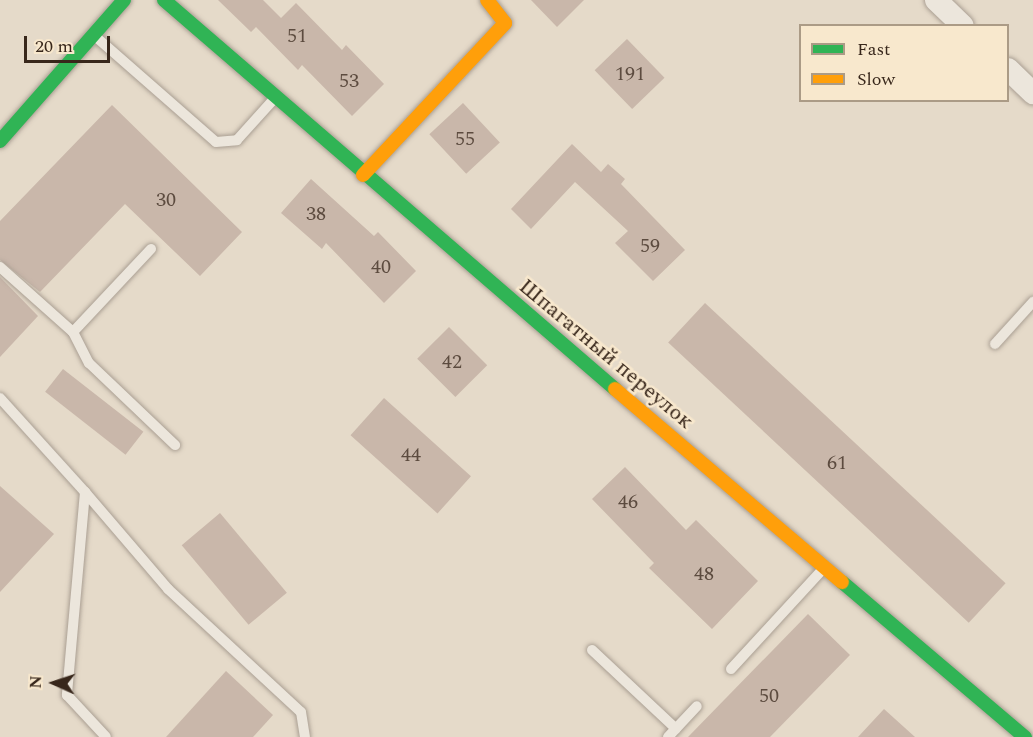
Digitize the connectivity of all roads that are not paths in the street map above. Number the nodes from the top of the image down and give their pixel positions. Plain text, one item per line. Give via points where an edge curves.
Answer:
1 (124, 0) edge
2 (164, 0) edge
3 (488, 0) edge
4 (936, 0) edge
5 (961, 24) edge
6 (94, 35) junction
7 (1009, 70) edge
8 (1033, 93) edge
9 (275, 98) junction
10 (0, 141) edge
11 (363, 175) junction
12 (151, 249) dead end
13 (0, 267) edge
14 (1033, 302) edge
15 (73, 332) junction
16 (995, 344) dead end
17 (0, 398) edge
18 (175, 445) dead end
19 (85, 492) junction
20 (825, 567) junction
21 (592, 650) dead end
22 (731, 669) dead end
23 (697, 706) dead end
24 (672, 733) edge
25 (106, 737) edge
26 (305, 737) edge
27 (1025, 737) edge

1 - 6 street
2 - 9 street, Шпагатный переулок
3 - 11 street via 505,23
4 - 5 street
6 - 9 lane via 216,142 237,140
6 - 10 street
7 - 8 street
9 - 11 street, Шпагатный переулок
11 - 20 street, Шпагатный переулок
12 - 15 lane
13 - 15 lane
14 - 16 lane
15 - 18 lane via 89,363
17 - 19 lane
19 - 25 lane via 67,695
19 - 26 lane via 168,589 301,712
20 - 22 lane
20 - 27 street, Шпагатный переулок
21 - 24 lane
23 - 24 lane

